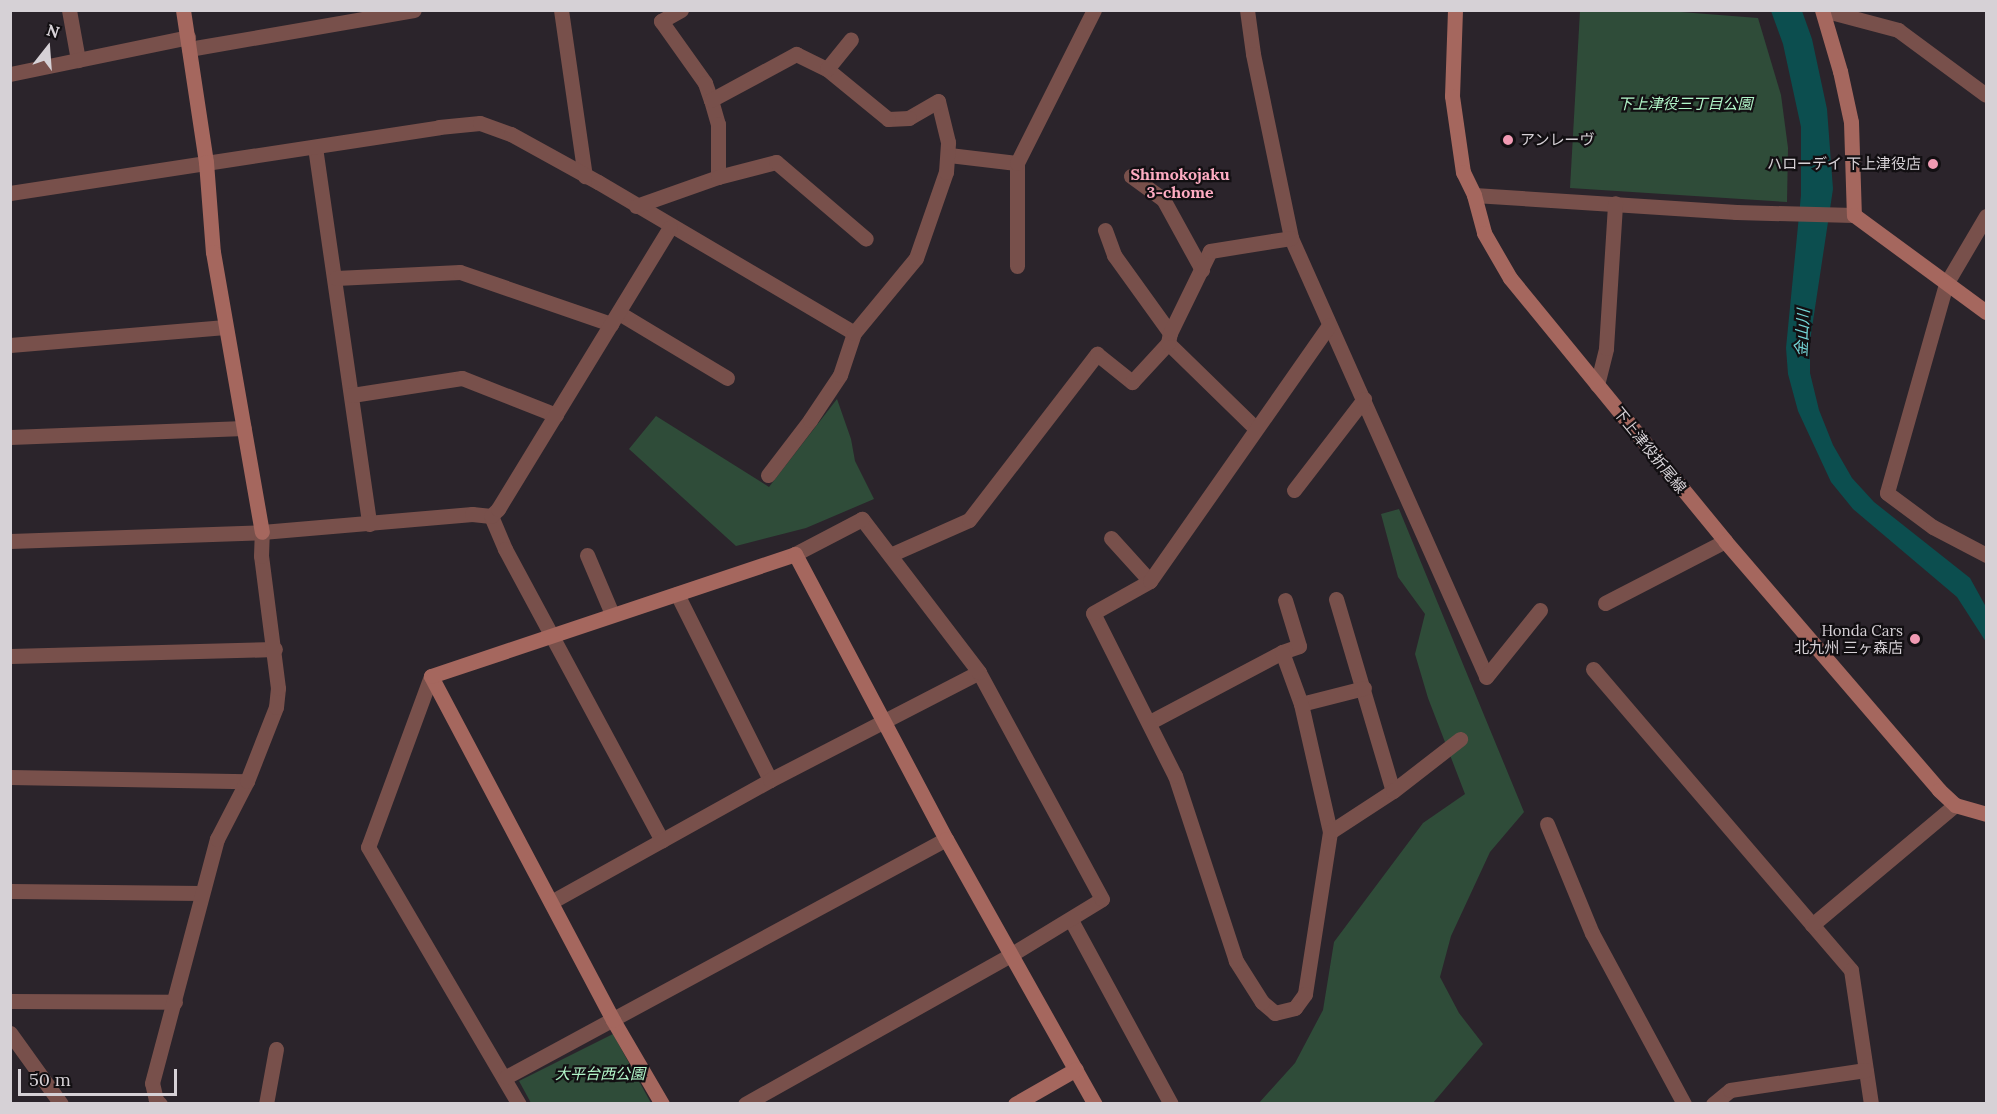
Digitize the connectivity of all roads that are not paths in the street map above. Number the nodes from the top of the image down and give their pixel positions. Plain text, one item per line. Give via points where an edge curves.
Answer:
1 (69, 10) edge
2 (183, 10) edge
3 (414, 10) edge
4 (561, 10) edge
5 (681, 10) edge
6 (1094, 10) edge
7 (1247, 10) edge
8 (1455, 10) edge
9 (1822, 10) edge
10 (851, 39) dead end
11 (189, 43) junction
12 (78, 60) junction
13 (827, 69) junction
14 (10, 75) edge
15 (1986, 95) edge
16 (711, 100) junction
17 (315, 147) junction
18 (949, 155) junction
19 (206, 162) junction
20 (1017, 163) junction
21 (585, 176) junction
22 (1131, 176) dead end
23 (718, 177) junction
24 (10, 193) edge
25 (1474, 195) junction
26 (1615, 203) junction
27 (636, 206) junction
28 (1854, 215) junction
29 (1986, 216) edge
30 (670, 227) junction
31 (1106, 230) dead end
32 (1291, 238) junction
33 (866, 239) dead end
34 (1017, 266) dead end
35 (1202, 270) junction
36 (336, 278) junction
37 (1946, 284) junction
38 (1986, 312) edge
39 (615, 319) junction
40 (1329, 325) junction
41 (225, 327) junction
42 (854, 333) junction
43 (1169, 338) junction
44 (10, 345) edge
45 (728, 378) dead end
46 (1597, 385) junction
47 (352, 395) junction
48 (1364, 399) junction
49 (556, 415) junction
50 (244, 428) junction
51 (1255, 428) junction
52 (10, 437) edge
53 (768, 475) dead end
54 (1294, 490) dead end
55 (491, 516) junction
56 (369, 524) junction
57 (262, 532) junction
58 (1112, 538) dead end
59 (10, 541) edge
60 (1725, 541) junction
61 (795, 554) junction
62 (587, 555) dead end
63 (890, 555) junction
64 (1986, 555) edge
65 (1150, 582) junction
66 (677, 594) junction
67 (1336, 599) dead end
68 (1285, 600) dead end
69 (1605, 603) dead end
70 (1540, 610) dead end
71 (612, 614) junction
72 (551, 634) junction
73 (275, 649) junction
74 (1282, 652) junction
75 (10, 656) edge
76 (1593, 669) dead end
77 (979, 672) junction
78 (431, 676) junction
79 (1364, 688) junction
80 (1301, 704) junction
81 (882, 722) junction
82 (1150, 722) junction
83 (1461, 739) dead end
84 (10, 777) edge
85 (770, 780) junction
86 (247, 781) junction
87 (1393, 791) junction
88 (1955, 805) junction
89 (1986, 814) edge
90 (1547, 824) dead end
91 (1330, 832) junction
92 (946, 839) junction
93 (662, 840) junction
94 (10, 891) edge
95 (202, 893) junction
96 (551, 902) junction
97 (1071, 920) junction
98 (1812, 925) junction
99 (1012, 954) junction
100 (10, 1001) edge
101 (175, 1002) junction
102 (613, 1020) junction
103 (10, 1033) edge
104 (276, 1049) dead end
105 (1076, 1070) junction
106 (1866, 1070) junction
107 (506, 1077) junction
108 (153, 1102) edge
109 (61, 1104) edge
110 (266, 1104) edge
111 (519, 1104) edge
112 (662, 1104) edge
113 (745, 1104) edge
114 (1015, 1104) edge
115 (1095, 1104) edge
116 (1171, 1104) edge
117 (1684, 1104) edge
118 (1713, 1104) edge
119 (1871, 1104) edge

1 - 12 street
2 - 11 street
3 - 11 street
4 - 21 street
5 - 16 street via 661,21 705,83
6 - 20 street
7 - 32 street
8 - 25 street, 下上津役折尾線 via 1451,80 1456,134 1463,172
9 - 15 street via 1898,30
9 - 28 street via 1851,122
10 - 13 street
11 - 12 street
11 - 19 street
12 - 14 street
13 - 16 street via 796,54
13 - 18 street via 888,119 909,118 938,101
16 - 23 street via 718,124
17 - 19 street
17 - 21 street via 480,123 511,134
17 - 36 street
18 - 20 street
18 - 42 street via 916,258
19 - 24 street
19 - 41 street via 213,252
20 - 34 street
21 - 27 street
22 - 35 street via 1163,199
23 - 27 street
23 - 33 street via 776,162
25 - 26 street
25 - 46 street, 下上津役折尾線 via 1484,233 1510,278
26 - 28 street
26 - 46 street via 1606,348
27 - 30 street
28 - 37 street
29 - 37 street
30 - 39 street
30 - 42 street via 694,237
31 - 43 street via 1114,255
32 - 35 street via 1210,251
32 - 40 street
35 - 43 street
36 - 39 street via 460,272
36 - 47 street
37 - 38 street
37 - 64 street via 1887,493 1933,527
39 - 45 street
39 - 49 street
40 - 48 street
40 - 51 street
41 - 44 street
41 - 50 street
42 - 53 street via 840,375
43 - 51 street
43 - 63 street via 1132,382 1096,354 969,520
46 - 60 street, 下上津役折尾線
47 - 49 street via 462,378
47 - 56 street
48 - 54 street
48 - 70 street via 1485,677
49 - 55 street
50 - 52 street
50 - 57 street
51 - 65 street
55 - 56 street via 472,514
55 - 72 street
56 - 57 street
57 - 59 street
57 - 73 street via 261,556
58 - 65 street
60 - 69 street
60 - 88 street, 下上津役折尾線
61 - 63 street via 862,519
61 - 66 street
61 - 81 street
62 - 71 street
63 - 77 street
65 - 82 street via 1093,613
66 - 71 street
66 - 85 street
67 - 79 street
68 - 74 street via 1299,646
71 - 72 street
72 - 78 street
72 - 93 street
73 - 75 street
73 - 86 street via 276,707
74 - 80 street
74 - 82 street
76 - 98 street
77 - 81 street
77 - 97 street via 1102,899
78 - 96 street
78 - 107 street via 368,847
79 - 80 street
79 - 87 street
80 - 91 street
81 - 85 street
81 - 92 street
82 - 91 street via 1175,776 1236,961 1262,1002 1275,1013 1295,1008 1305,994
83 - 87 street
84 - 86 street
85 - 93 street
86 - 95 street via 217,839
87 - 91 street
88 - 89 street, 下上津役折尾線
88 - 98 street
90 - 117 street via 1592,933
92 - 99 street
92 - 102 street
93 - 96 street
94 - 95 street
95 - 101 street
96 - 102 street
97 - 99 street
97 - 116 street
98 - 106 street via 1851,970
99 - 105 street
99 - 113 street
100 - 101 street
101 - 108 street via 152,1083
102 - 107 street
102 - 112 street
103 - 109 street
104 - 110 street
105 - 114 street
105 - 115 street
106 - 118 street via 1731,1090
106 - 119 street
107 - 111 street

